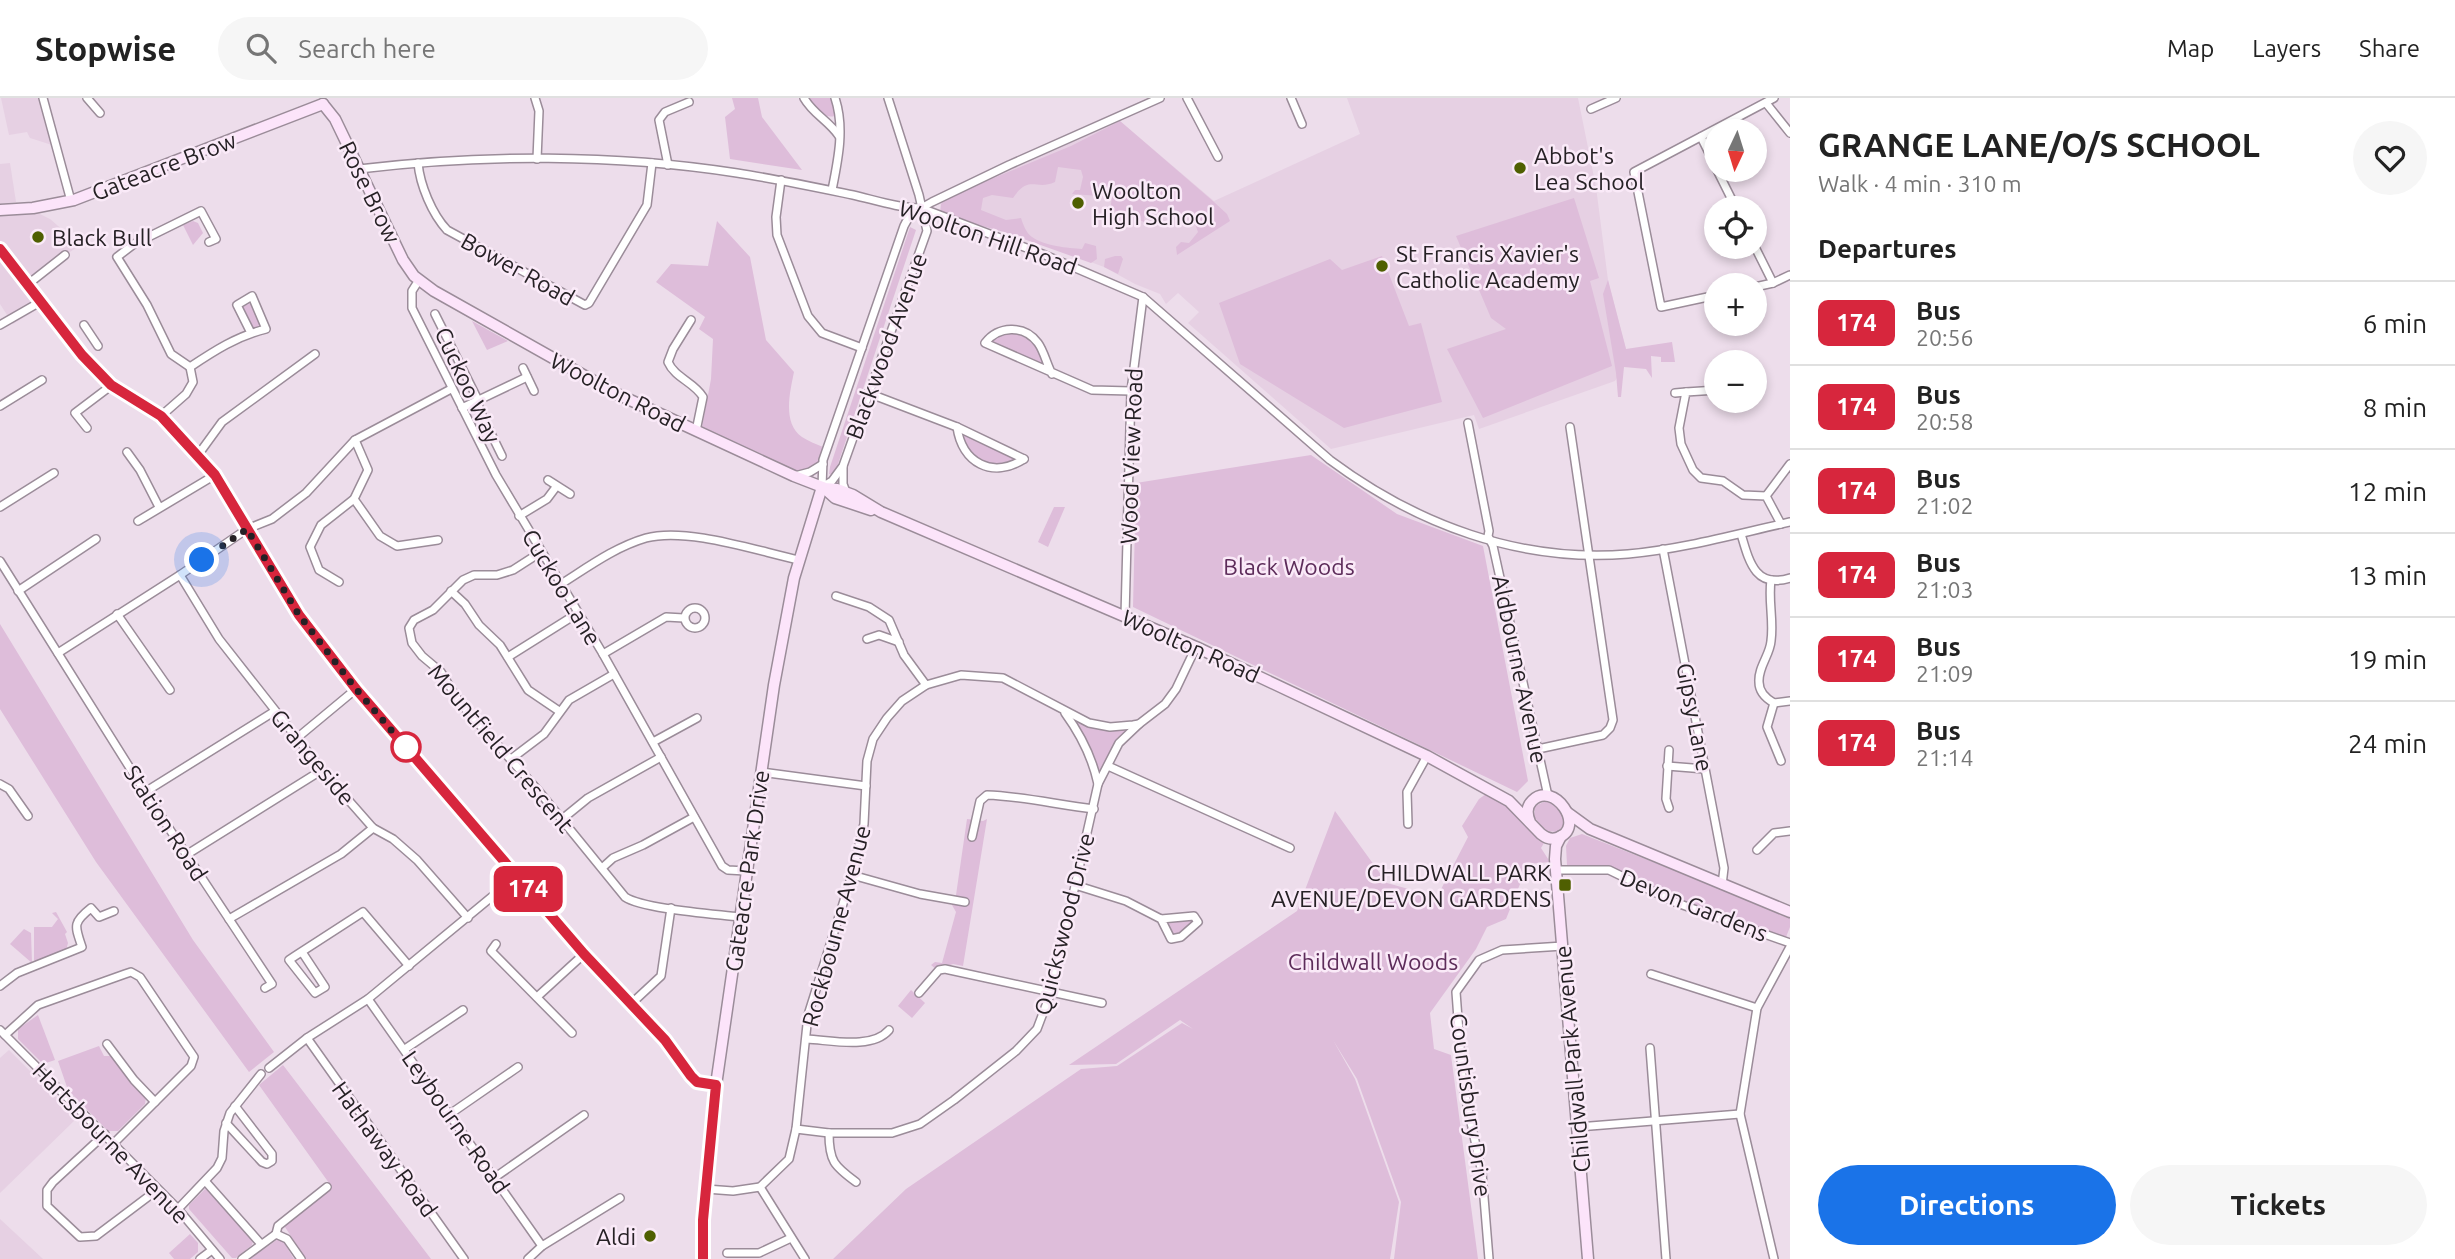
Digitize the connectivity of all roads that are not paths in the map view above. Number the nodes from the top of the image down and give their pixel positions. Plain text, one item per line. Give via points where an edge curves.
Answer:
1 (43, 98) edge
2 (87, 98) edge
3 (535, 98) edge
4 (804, 98) edge
5 (835, 98) edge
6 (888, 98) edge
7 (1160, 98) edge
8 (1187, 98) edge
9 (1292, 98) edge
10 (1616, 98) edge
11 (1774, 98) edge
12 (688, 100) edge
13 (323, 101) edge
14 (1766, 103) junction
15 (1591, 109) dead end
16 (692, 110) dead end
17 (100, 113) dead end
18 (1302, 124) dead end
19 (1790, 133) edge
20 (839, 136) junction
21 (1701, 137) junction
22 (1704, 143) edge
23 (1218, 157) dead end
24 (537, 159) junction
25 (418, 163) junction
26 (652, 163) junction
27 (668, 165) junction
28 (359, 169) junction
29 (781, 180) junction
30 (832, 190) junction
31 (71, 201) junction
32 (921, 208) junction
33 (0, 210) edge
34 (209, 242) dead end
35 (0, 249) edge
36 (65, 255) dead end
37 (1761, 259) edge
38 (1790, 275) edge
39 (419, 280) junction
40 (1773, 283) junction
41 (1767, 284) edge
42 (27, 285) junction
43 (1143, 297) junction
44 (1704, 298) edge
45 (40, 302) junction
46 (435, 314) dead end
47 (691, 320) dead end
48 (84, 324) dead end
49 (0, 326) edge
50 (251, 333) junction
51 (862, 348) junction
52 (315, 354) dead end
53 (82, 355) junction
54 (190, 367) junction
55 (523, 368) dead end
56 (1052, 374) junction
57 (527, 377) junction
58 (42, 380) dead end
59 (111, 385) junction
60 (451, 389) junction
61 (534, 391) dead end
62 (1131, 391) junction
63 (1704, 391) edge
64 (1686, 392) junction
65 (868, 393) junction
66 (1675, 393) dead end
67 (478, 400) junction
68 (0, 406) edge
69 (462, 408) junction
70 (161, 416) junction
71 (1468, 423) dead end
72 (957, 427) junction
73 (1570, 427) dead end
74 (86, 428) dead end
75 (696, 431) junction
76 (355, 440) junction
77 (127, 452) dead end
78 (198, 456) junction
79 (502, 456) dead end
80 (822, 464) junction
81 (1790, 464) edge
82 (843, 466) junction
83 (54, 473) dead end
84 (215, 475) junction
85 (794, 476) junction
86 (548, 480) dead end
87 (556, 487) junction
88 (824, 488) junction
89 (846, 492) junction
90 (570, 494) dead end
91 (1766, 496) junction
92 (355, 499) junction
93 (0, 507) edge
94 (159, 507) junction
95 (881, 512) junction
96 (519, 516) junction
97 (138, 521) dead end
98 (1790, 522) edge
99 (1781, 524) junction
100 (247, 529) junction
101 (1741, 534) junction
102 (96, 538) dead end
103 (438, 540) dead end
104 (1492, 542) junction
105 (1663, 549) junction
106 (541, 552) junction
107 (1590, 555) junction
108 (799, 560) junction
109 (0, 561) edge
110 (180, 575) junction
111 (1790, 578) edge
112 (1771, 580) junction
113 (339, 582) dead end
114 (561, 584) junction
115 (18, 591) junction
116 (452, 592) junction
117 (836, 596) dead end
118 (578, 613) junction
119 (117, 614) junction
120 (1125, 616) junction
121 (684, 618) dead end
122 (867, 639) dead end
123 (899, 642) junction
124 (1196, 647) junction
125 (58, 653) junction
126 (603, 654) junction
127 (508, 657) junction
128 (614, 674) junction
129 (926, 685) junction
130 (356, 689) junction
131 (170, 690) dead end
132 (1790, 701) edge
133 (1774, 703) junction
134 (275, 711) junction
135 (559, 711) junction
136 (1063, 711) junction
137 (697, 718) dead end
138 (1139, 724) junction
139 (297, 738) junction
140 (653, 742) junction
141 (1538, 749) junction
142 (1668, 750) dead end
143 (1427, 756) junction
144 (661, 757) junction
145 (511, 759) junction
146 (1781, 761) dead end
147 (1108, 766) junction
148 (1667, 766) junction
149 (1705, 769) junction
150 (322, 770) junction
151 (761, 772) junction
152 (0, 784) edge
153 (1098, 784) junction
154 (866, 786) junction
155 (145, 792) junction
156 (1494, 792) junction
157 (1548, 796) junction
158 (1532, 801) junction
159 (1669, 808) dead end
160 (1094, 809) junction
161 (1567, 812) junction
162 (28, 816) dead end
163 (694, 817) junction
164 (561, 820) junction
165 (1530, 822) junction
166 (1408, 824) dead end
167 (373, 828) junction
168 (1590, 829) junction
169 (1790, 831) edge
170 (1541, 834) junction
171 (1564, 834) junction
172 (972, 837) dead end
173 (1290, 848) dead end
174 (1757, 850) dead end
175 (186, 855) junction
176 (1555, 859) junction
177 (602, 869) junction
178 (1556, 870) junction
179 (746, 871) junction
180 (852, 875) junction
181 (517, 876) junction
182 (1075, 885) junction
183 (1721, 885) junction
184 (94, 898) dead end
185 (965, 901) dead end
186 (91, 908) junction
187 (671, 908) junction
188 (114, 911) dead end
189 (1790, 912) edge
190 (740, 917) junction
191 (468, 918) junction
192 (229, 919) junction
193 (1161, 919) junction
194 (496, 944) dead end
195 (1790, 945) edge
196 (1563, 946) junction
197 (302, 952) junction
198 (584, 954) junction
199 (409, 966) junction
200 (1651, 974) dead end
201 (1, 982) edge
202 (265, 988) dead end
203 (1051, 992) junction
204 (919, 993) dead end
205 (537, 997) junction
206 (368, 999) junction
207 (632, 1003) junction
208 (1102, 1003) dead end
209 (1757, 1008) junction
210 (463, 1010) dead end
211 (889, 1030) dead end
212 (2, 1032) edge
213 (572, 1034) dead end
214 (307, 1038) junction
215 (807, 1039) junction
216 (107, 1044) dead end
217 (1650, 1048) dead end
218 (405, 1049) junction
219 (519, 1067) dead end
220 (269, 1068) dead end
221 (261, 1074) dead end
222 (716, 1085) junction
223 (155, 1102) junction
224 (235, 1106) junction
225 (450, 1114) junction
226 (1740, 1114) junction
227 (584, 1115) dead end
228 (1655, 1120) junction
229 (226, 1123) junction
230 (1578, 1128) junction
231 (796, 1129) junction
232 (828, 1133) junction
233 (105, 1134) junction
234 (114, 1143) junction
235 (494, 1178) junction
236 (206, 1182) junction
237 (856, 1182) dead end
238 (327, 1187) dead end
239 (760, 1187) junction
240 (706, 1189) junction
241 (157, 1190) junction
242 (620, 1198) dead end
243 (178, 1209) junction
244 (276, 1234) junction
245 (791, 1238) junction
246 (261, 1244) junction
247 (542, 1246) junction
248 (212, 1250) junction
249 (727, 1253) dead end
250 (200, 1259) edge
251 (220, 1259) edge
252 (242, 1259) edge
253 (301, 1259) edge
254 (464, 1259) edge
255 (528, 1259) edge
256 (703, 1259) edge
257 (805, 1259) edge
258 (1489, 1259) edge
259 (1588, 1259) edge
260 (1666, 1259) edge
261 (1774, 1259) edge

1 - 31 street
2 - 17 street
3 - 24 street via 539,111
4 - 20 street
5 - 20 street via 841,116
6 - 32 street
7 - 32 street
8 - 23 street
9 - 18 street
10 - 15 street
11 - 14 street
12 - 16 street
12 - 27 street via 659,120
13 - 28 street, Rose Brow
13 - 31 street, Gateacre Brow
14 - 19 street
14 - 21 street
20 - 30 street
21 - 22 street
21 - 44 street via 1634,172 1661,307
24 - 25 street, Woolton Hill Road
24 - 26 street, Woolton Hill Road
25 - 26 street, Bower Road via 435,213 447,230 585,305 646,209
25 - 28 street, Woolton Hill Road
26 - 27 street, Woolton Hill Road
27 - 29 street, Woolton Hill Road
28 - 39 street, Rose Brow via 403,260
29 - 30 street, Woolton Hill Road
29 - 51 street via 777,235 808,316 827,336
30 - 32 street, Woolton Hill Road
31 - 33 street, Gateacre Brow
32 - 43 street, Woolton Hill Road
32 - 51 street, Blackwood Avenue via 906,221
32 - 65 street, Blackwood Avenue via 926,236
34 - 54 street via 216,239 201,211 117,257 171,354
35 - 42 street
36 - 42 street
37 - 40 street
38 - 40 street
39 - 60 street, Cuckoo Lane via 412,291 412,308
39 - 75 street, Woolton Road via 615,393
40 - 41 street
42 - 45 street
43 - 62 street, Wood View Road
43 - 104 street, Woolton Hill Road via 1361,483 1447,527
45 - 49 street
45 - 53 street
46 - 67 street, Cuckoo Way
47 - 75 street via 668,362 672,371 698,387 703,397
48 - 53 street via 96,344
50 - 50 street via 237,305 252,296 266,329
50 - 54 street
51 - 80 street, Blackwood Avenue
52 - 78 street via 222,422
53 - 59 street
54 - 70 street via 193,383
55 - 57 street
56 - 56 street via 1041,369 985,343 993,333 1023,332 1038,342
56 - 62 street via 1092,390
57 - 61 street
57 - 67 street
58 - 68 street
59 - 70 street
59 - 74 street via 75,413
60 - 69 street, Cuckoo Lane
60 - 76 street
62 - 120 street, Wood View Road
63 - 64 street
64 - 66 street
64 - 91 street via 1679,428 1693,470 1701,478 1723,481 1743,495
65 - 72 street
65 - 82 street, Blackwood Avenue
67 - 69 street
67 - 79 street, Cuckoo Way
69 - 96 street, Cuckoo Lane
70 - 78 street
71 - 104 street, Aldbourne Avenue
72 - 72 street via 963,447 980,465 1005,467 1024,459
73 - 107 street
75 - 85 street, Woolton Road
76 - 92 street via 368,470
76 - 100 street via 306,493 272,519
77 - 94 street
78 - 84 street
80 - 85 street
80 - 88 street, Blackwood Avenue
81 - 91 street
82 - 88 street, Blackwood Avenue
82 - 89 street, Blackwood Avenue
83 - 93 street
84 - 94 street
84 - 100 street
85 - 88 street, Woolton Road
86 - 87 street
87 - 90 street
87 - 96 street via 547,499
88 - 89 street, Woolton Road
88 - 95 street, Woolton Road via 835,498
88 - 108 street, Gateacre Park Drive
89 - 95 street, Woolton Road
91 - 99 street
92 - 103 street via 380,536 397,546
92 - 113 street via 321,525 310,547 319,570
94 - 97 street
95 - 120 street, Woolton Road
96 - 106 street, Cuckoo Lane
98 - 99 street, Woolton Hill Road
99 - 101 street, Woolton Hill Road
100 - 110 street
100 - 130 street via 299,615
101 - 105 street, Woolton Hill Road
101 - 112 street via 1749,564
102 - 115 street
104 - 107 street, Woolton Hill Road via 1555,555
104 - 141 street, Aldbourne Avenue
105 - 107 street, Woolton Hill Road
105 - 149 street, Gipsy Lane
106 - 114 street, Cuckoo Lane
106 - 116 street, Mountfield Crescent via 513,570 474,575
107 - 141 street via 1612,724 1599,736
108 - 114 street via 669,535 628,544
108 - 151 street, Gateacre Park Drive via 783,629
109 - 115 street, Station Road
110 - 119 street
110 - 134 street, Grangeside via 219,639
111 - 112 street
112 - 133 street via 1771,643 1759,682 1766,699
114 - 118 street, Cuckoo Lane
115 - 125 street, Station Road
116 - 127 street
116 - 145 street, Mountfield Crescent via 414,620 409,628 412,643 442,672 460,702
117 - 123 street via 869,607 889,620
118 - 126 street, Cuckoo Lane
118 - 127 street
119 - 125 street
119 - 131 street
120 - 124 street, Woolton Road
121 - 126 street via 666,617
122 - 123 street via 879,635
123 - 129 street
124 - 138 street via 1173,694
124 - 143 street, Woolton Road
125 - 155 street, Station Road
126 - 128 street, Cuckoo Lane
127 - 135 street via 528,690
128 - 135 street via 569,700
128 - 140 street, Cuckoo Lane
129 - 136 street, Rockbourne Avenue via 961,675 1003,678
129 - 154 street, Rockbourne Avenue via 902,701 873,738
130 - 139 street
130 - 181 street
132 - 133 street
133 - 146 street via 1767,727
134 - 139 street, Grangeside
134 - 155 street
135 - 145 street via 544,734
136 - 138 street, Rockbourne Avenue via 1103,727
136 - 153 street, Rockbourne Avenue via 1084,741
137 - 140 street
138 - 147 street, Quickswood Drive via 1119,743
139 - 150 street, Grangeside
140 - 144 street, Cuckoo Lane
141 - 157 street, Aldbourne Avenue
142 - 148 street
143 - 156 street, Woolton Road
143 - 166 street via 1407,792
144 - 163 street, Cuckoo Lane
144 - 164 street via 588,798
145 - 164 street, Mountfield Crescent
147 - 153 street, Quickswood Drive
147 - 173 street
148 - 149 street
148 - 159 street via 1665,799
149 - 183 street, Gipsy Lane via 1724,868
150 - 167 street, Grangeside
150 - 175 street
151 - 154 street
151 - 179 street, Gateacre Park Drive
152 - 162 street
153 - 160 street, Quickswood Drive
154 - 180 street, Rockbourne Avenue via 864,824
155 - 175 street, Station Road
156 - 158 street, Woolton Road
156 - 165 street, Woolton Road
157 - 158 street
157 - 161 street
158 - 165 street via 1527,812
160 - 172 street via 987,795 980,801
160 - 182 street, Quickswood Drive
161 - 168 street
161 - 171 street via 1570,821
163 - 177 street via 613,858
163 - 179 street, Cuckoo Lane via 722,866
164 - 177 street, Mountfield Crescent
165 - 170 street
167 - 191 street, Grangeside via 417,860
167 - 192 street via 341,854
168 - 171 street via 1577,827
168 - 183 street
169 - 174 street via 1774,832
170 - 171 street via 1549,838
170 - 176 street, Childwall Park Avenue
171 - 176 street, Childwall Park Avenue
175 - 192 street, Station Road
176 - 178 street, Childwall Park Avenue
177 - 187 street, Mountfield Crescent via 632,901
178 - 195 street, Devon Gardens via 1609,870 1677,903
178 - 196 street, Childwall Park Avenue
179 - 190 street, Gateacre Park Drive
180 - 185 street
180 - 215 street, Rockbourne Avenue via 812,998
181 - 191 street
181 - 198 street
182 - 193 street via 1126,901
182 - 203 street, Quickswood Drive
183 - 189 street
184 - 186 street
186 - 188 street via 99,917
186 - 201 street via 78,918 75,928 82,947
187 - 190 street, Mountfield Crescent
187 - 207 street via 661,976
190 - 222 street, Gateacre Park Drive
191 - 199 street
192 - 202 street, Station Road via 272,984
193 - 193 street via 1171,939 1181,937 1198,922 1194,916
194 - 205 street via 491,951
195 - 209 street
196 - 230 street, Childwall Park Avenue
196 - 258 street, Countisbury Drive via 1502,950 1479,960 1457,992 1464,1086 1482,1173
197 - 197 street via 289,960 315,993 326,987
197 - 199 street via 363,912
198 - 205 street
198 - 207 street
199 - 206 street
200 - 209 street
203 - 204 street via 945,969
203 - 208 street
203 - 232 street, Quickswood Drive via 1037,1029 1016,1051 920,1124 892,1133
205 - 213 street
206 - 214 street
206 - 218 street, Leybourne Road
207 - 222 street via 697,1082
209 - 226 street
210 - 218 street
211 - 215 street via 883,1037 864,1041
212 - 223 street via 38,1005 136,974 194,1057 191,1066
212 - 233 street, Hartsbourne Avenue
214 - 220 street
214 - 254 street, Hathaway Road
215 - 231 street, Rockbourne Avenue
216 - 223 street
217 - 228 street
218 - 225 street, Leybourne Road
219 - 225 street
221 - 224 street
222 - 240 street, Gateacre Park Drive
223 - 234 street
224 - 229 street
224 - 229 street via 272,1160 262,1161
225 - 235 street, Leybourne Road
226 - 228 street
226 - 261 street
227 - 235 street
228 - 230 street
228 - 260 street
229 - 236 street via 220,1164
230 - 259 street, Childwall Park Avenue
231 - 232 street, Quickswood Drive
231 - 239 street, Rockbourne Avenue via 789,1159
232 - 237 street via 828,1154 838,1169
233 - 234 street, Hartsbourne Avenue
233 - 241 street via 53,1182 47,1191 47,1206 80,1237 96,1236
234 - 241 street, Hartsbourne Avenue
235 - 247 street, Leybourne Road
236 - 243 street
236 - 246 street
238 - 244 street via 278,1226
239 - 240 street
239 - 245 street
240 - 256 street, Gateacre Park Drive
241 - 243 street, Hartsbourne Avenue
242 - 247 street
243 - 248 street, Hartsbourne Avenue
244 - 246 street
244 - 253 street via 287,1239
245 - 249 street via 759,1254
245 - 257 street
246 - 252 street
247 - 255 street
248 - 250 street
248 - 251 street, Hartsbourne Avenue

